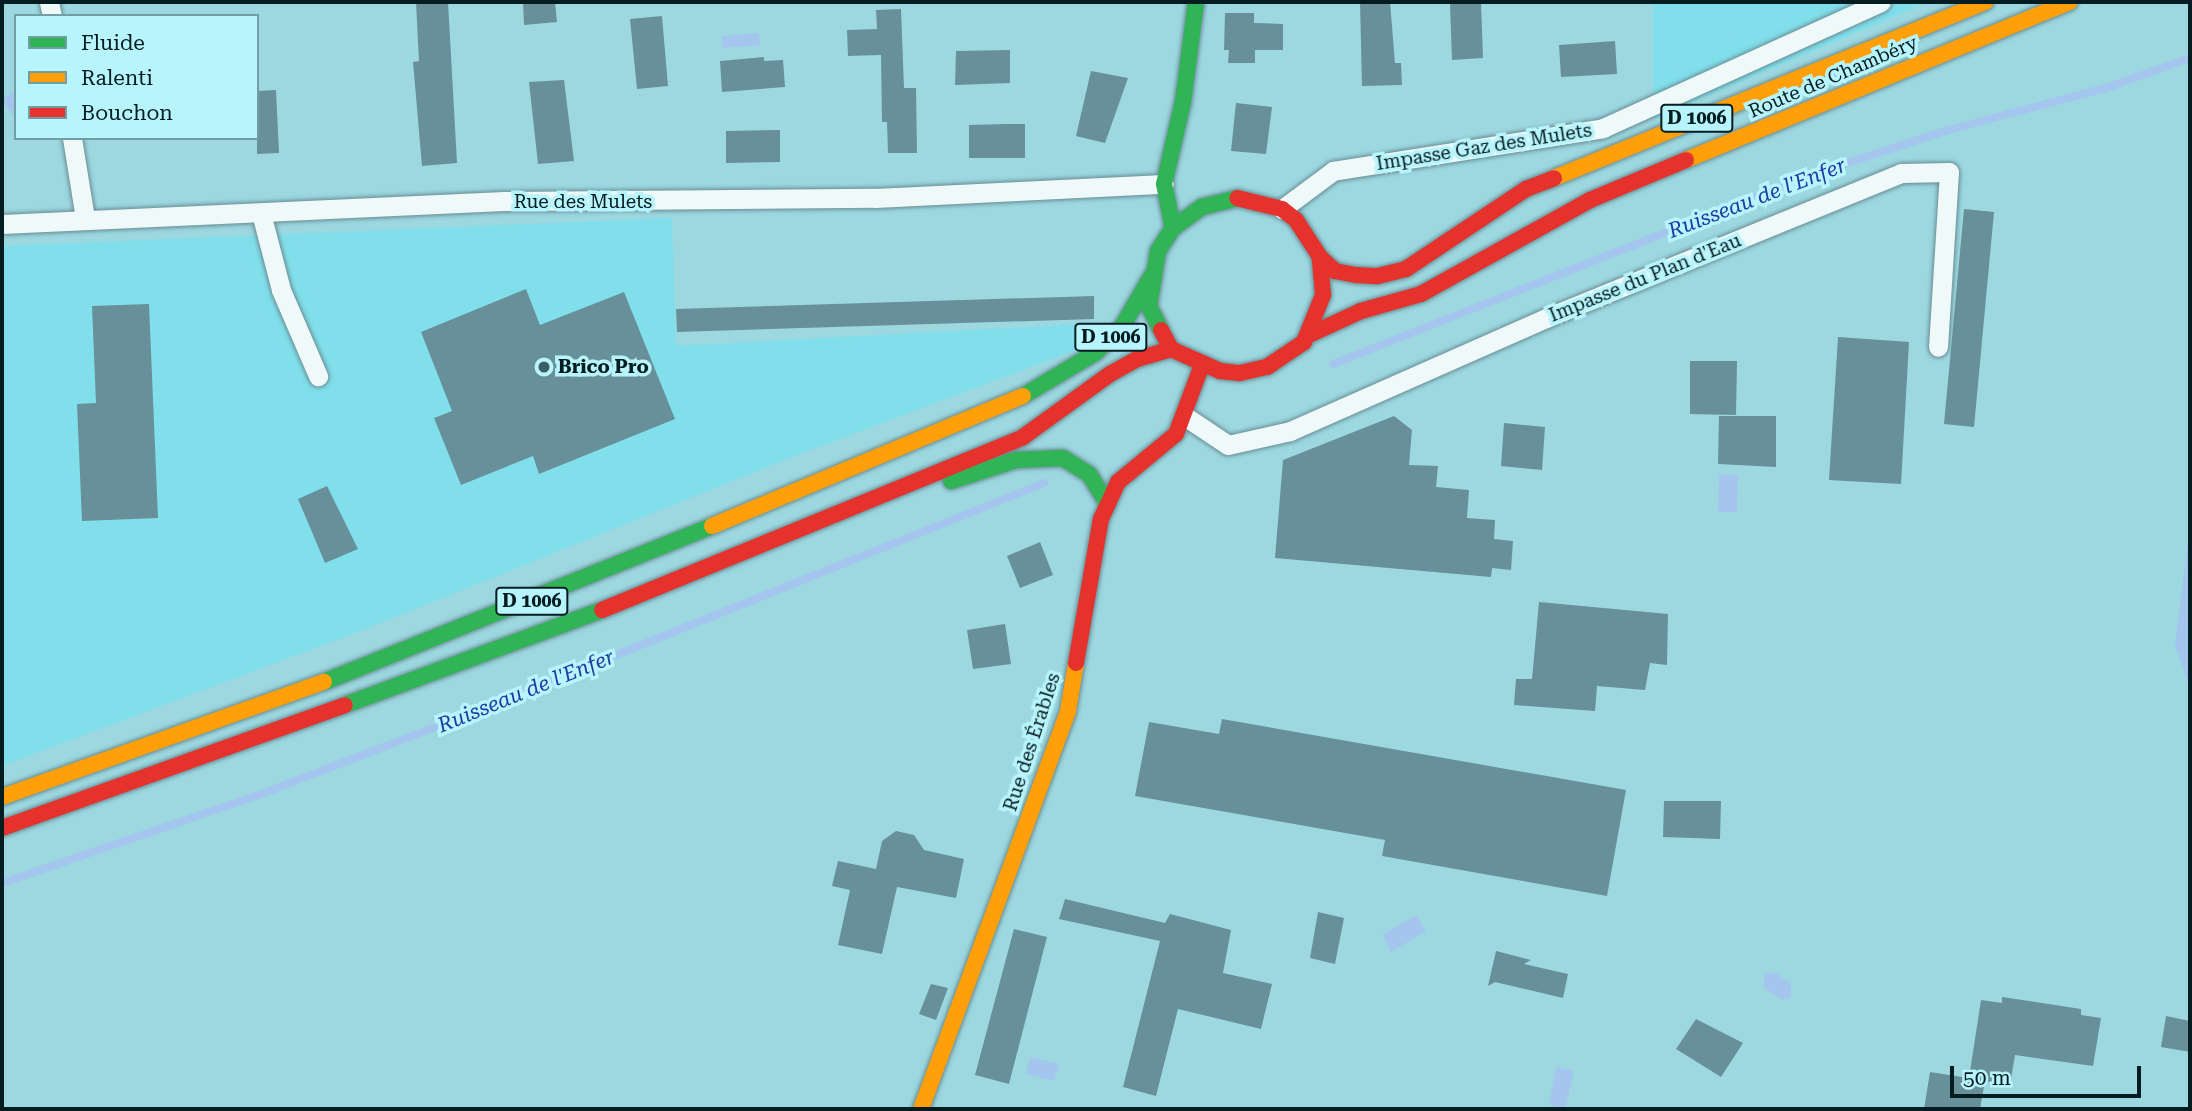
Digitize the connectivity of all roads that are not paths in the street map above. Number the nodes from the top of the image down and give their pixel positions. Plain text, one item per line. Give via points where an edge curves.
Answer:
1 (1196, 2) edge
2 (1881, 2) edge
3 (1985, 2) edge
4 (2070, 2) edge
5 (72, 140) edge
6 (1164, 184) junction
7 (1282, 209) junction
8 (261, 213) junction
9 (85, 218) junction
10 (2, 224) edge
11 (1173, 228) junction
12 (1320, 257) junction
13 (1152, 277) junction
14 (1311, 334) junction
15 (1938, 347) dead end
16 (1171, 349) junction
17 (1202, 365) junction
18 (318, 376) dead end
19 (1186, 417) junction
20 (1108, 505) junction
21 (842, 515) junction
22 (2, 797) edge
23 (2, 828) edge
24 (921, 1109) edge

1 - 6 main road via 1183,102
2 - 7 street, Impasse Gaz des Mulets via 1603,128 1333,171
3 - 12 main road, Route de Chambéry / D 1006 via 1526,189 1406,269 1378,276 1356,275 1335,271
4 - 14 main road, Route de Chambéry / D 1006 via 1590,200 1421,294 1361,310
5 - 9 street
6 - 8 street, Rue des Mulets via 875,198 505,201
6 - 11 main road
7 - 11 main road via 1237,198 1202,206
7 - 12 main road via 1296,220
8 - 9 street, Rue des Mulets
8 - 18 street via 281,290
9 - 10 street, Rue des Mulets
11 - 13 main road via 1158,251
12 - 14 main road via 1324,295
13 - 16 main road via 1149,306
13 - 22 main road, D 1006 via 1122,327 1095,353 1006,404 504,612 241,715
14 - 17 main road via 1288,357 1267,367 1240,373
15 - 19 street, Impasse du Plan d'Eau via 1949,172 1901,173 1546,318 1290,431 1228,445
16 - 17 main road
16 - 21 main road, D 1006 via 1137,359 1110,374 1023,438
17 - 19 main road, Rue des Érables
19 - 20 main road, Rue des Érables via 1162,448 1118,482
20 - 21 main road via 1089,474 1063,458 1016,460
20 - 24 main road, Rue des Érables via 1101,519 1068,711
21 - 23 main road, D 1006 via 513,645

